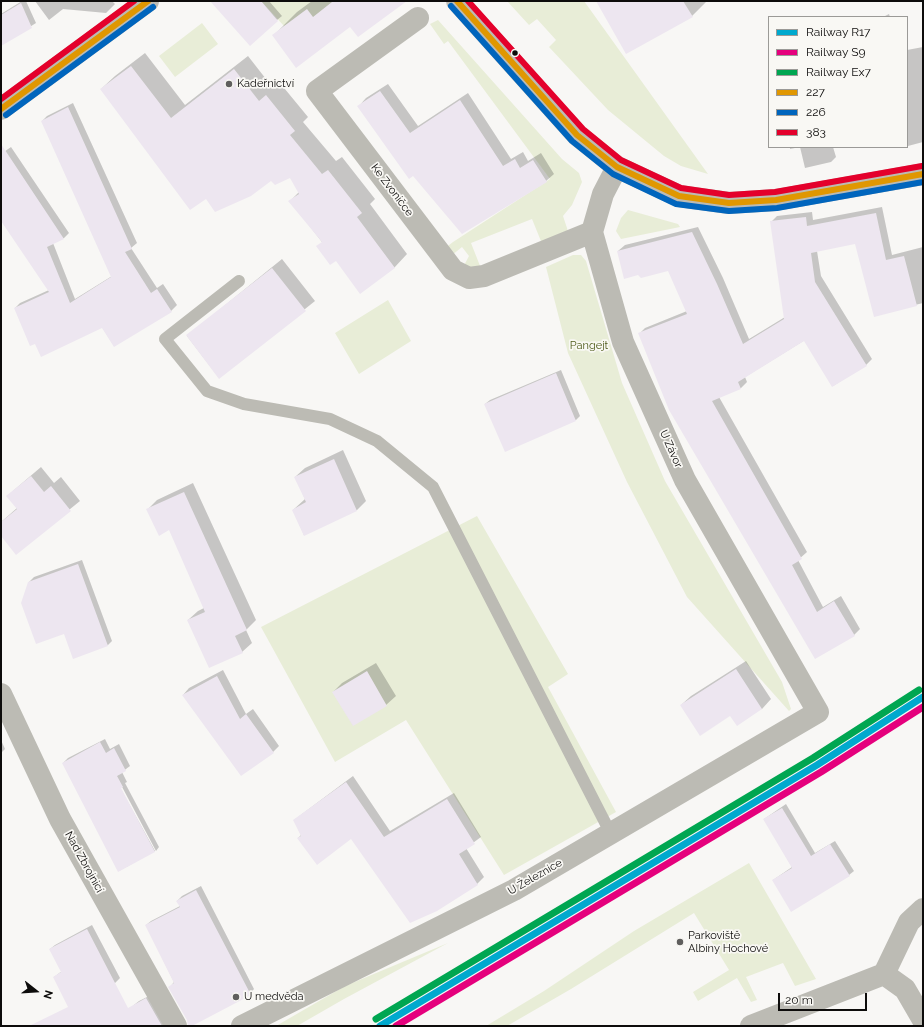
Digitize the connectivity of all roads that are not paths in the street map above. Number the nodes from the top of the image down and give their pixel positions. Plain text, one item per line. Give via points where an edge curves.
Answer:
1 (148, 1) edge
2 (457, 1) edge
3 (418, 18) dead end
4 (1, 109) edge
5 (618, 167) junction
6 (923, 174) edge
7 (592, 232) junction
8 (238, 281) dead end
9 (1, 694) edge
10 (818, 712) joint
11 (611, 834) junction
12 (923, 909) edge
13 (884, 974) junction
14 (923, 1020) edge
15 (176, 1026) edge
16 (242, 1026) edge
17 (751, 1026) edge

1 - 4 street
2 - 5 street via 577,135
3 - 7 street, Ke Zvoničce via 317,91 453,270 469,278 484,276
5 - 6 street via 679,196 729,203 776,200
5 - 7 street via 603,194
7 - 10 street, U Závor via 623,342 685,480
8 - 11 lane via 165,339 207,391 244,404 330,419 378,441 433,487
9 - 15 street, Nad Zbrojnicí via 60,819
10 - 11 street, U Železnice
11 - 16 street, U Železnice via 514,890
12 - 13 street via 909,922
13 - 14 street via 905,989
13 - 17 street

